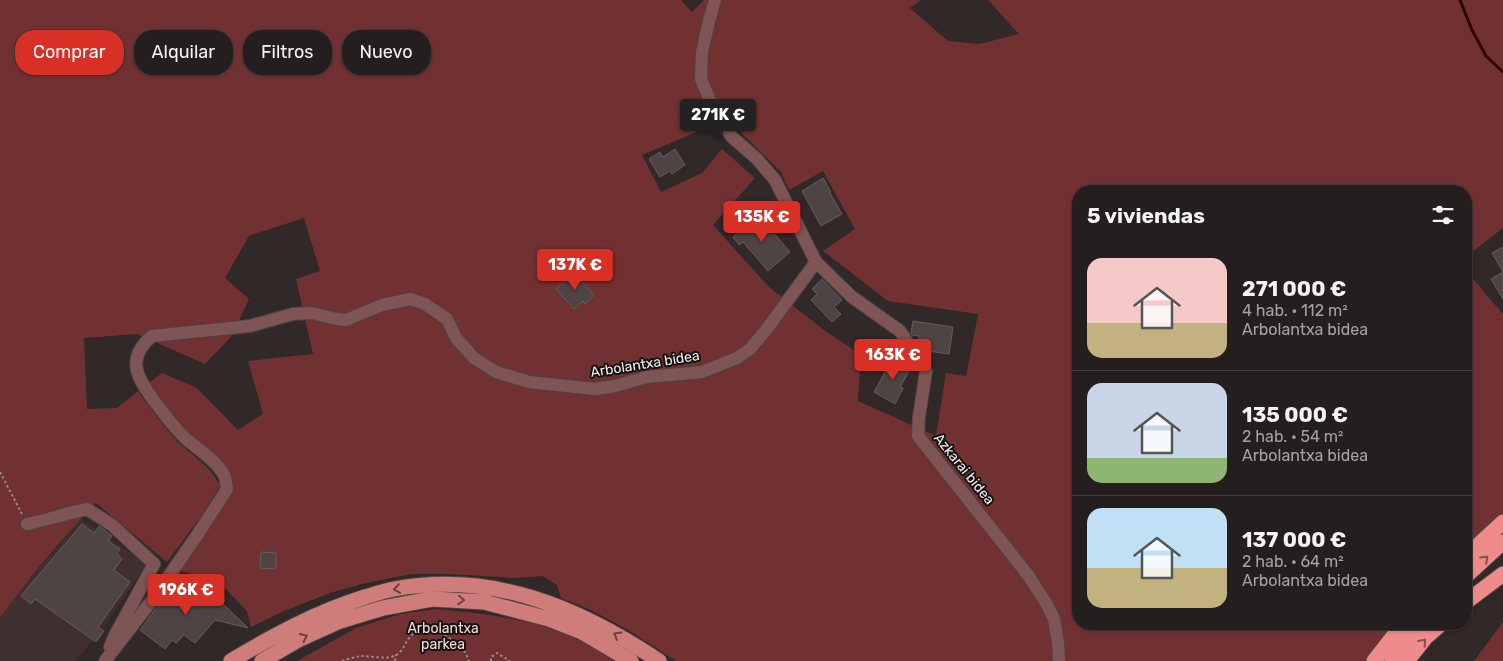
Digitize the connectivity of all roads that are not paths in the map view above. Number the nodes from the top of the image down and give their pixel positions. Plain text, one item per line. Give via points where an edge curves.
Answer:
1 (715, 0) edge
2 (816, 262) junction
3 (1503, 522) edge
4 (27, 524) road end
5 (1503, 542) edge
6 (1472, 550) edge
7 (1472, 570) edge
8 (1503, 574) edge
9 (1472, 597) edge
10 (1398, 630) edge
11 (1417, 630) edge
12 (1434, 630) edge
13 (233, 660) edge
14 (105, 661) edge
15 (262, 661) edge
16 (631, 661) edge
17 (658, 661) edge
18 (1059, 661) edge
19 (1374, 661) edge
20 (1392, 661) edge
21 (1407, 661) edge

1 - 2 street via 702,52 701,79 705,90 732,137 775,180
2 - 14 street, Arbolantxa bidea via 766,330 750,349 737,358 702,372 647,377 595,389 529,382 496,372 474,358 456,338 447,319 411,299 382,305 346,320 312,313 293,314 250,326 152,336 142,345 137,356 136,370 141,384 184,437 216,466 225,478 227,489 153,599
2 - 18 street, Azkarai bidea via 852,297 900,331 926,371 918,436 1028,575 1054,619
3 - 6 highway
4 - 14 street via 87,509 112,525 154,564 115,635
7 -> 5 highway
8 - 9 highway
10 - 19 highway
11 - 20 highway
21 -> 12 highway
17 -> 13 main road via 596,623 560,607 502,590 449,584 392,589 344,604 311,617
15 -> 16 main road via 340,621 383,608 432,599 484,602 549,619 582,632

